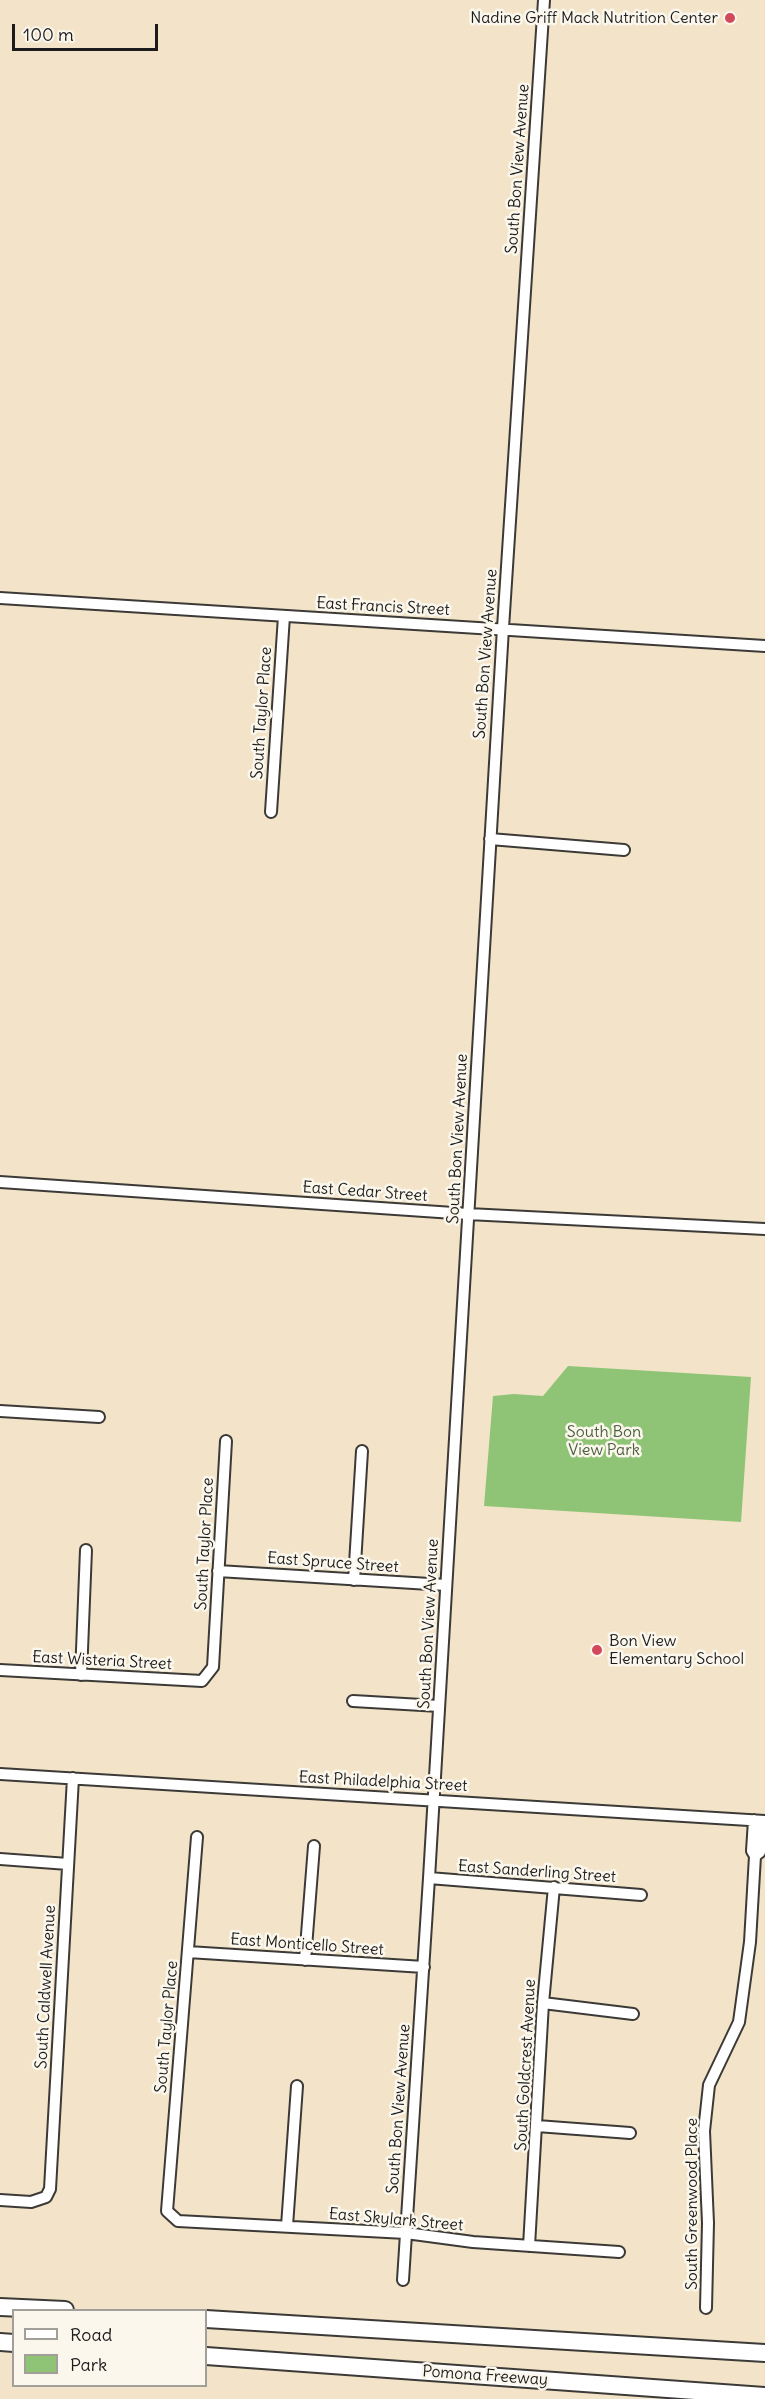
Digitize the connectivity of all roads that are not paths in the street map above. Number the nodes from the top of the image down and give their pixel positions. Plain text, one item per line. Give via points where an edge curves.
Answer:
1 (544, 0) edge
2 (0, 598) edge
3 (284, 616) junction
4 (503, 628) junction
5 (765, 646) edge
6 (271, 812) dead end
7 (490, 839) junction
8 (624, 850) dead end
9 (0, 1182) edge
10 (468, 1214) junction
11 (765, 1229) edge
12 (0, 1411) edge
13 (99, 1417) dead end
14 (226, 1441) dead end
15 (362, 1451) dead end
16 (86, 1550) dead end
17 (218, 1571) junction
18 (354, 1580) junction
19 (446, 1585) junction
20 (0, 1670) edge
21 (81, 1675) junction
22 (202, 1681) joint
23 (353, 1701) dead end
24 (439, 1706) junction
25 (0, 1774) edge
26 (73, 1778) junction
27 (433, 1800) junction
28 (761, 1821) edge
29 (197, 1837) dead end
30 (314, 1846) dead end
31 (0, 1859) edge
32 (68, 1864) junction
33 (429, 1878) junction
34 (554, 1887) junction
35 (641, 1895) dead end
36 (188, 1952) junction
37 (305, 1960) junction
38 (424, 1967) junction
39 (543, 2003) junction
40 (633, 2014) dead end
41 (297, 2086) dead end
42 (537, 2126) junction
43 (630, 2133) dead end
44 (0, 2200) edge
45 (171, 2217) joint
46 (287, 2226) junction
47 (406, 2233) junction
48 (529, 2246) junction
49 (619, 2252) dead end
50 (403, 2280) dead end
51 (0, 2307) edge
52 (706, 2308) dead end
53 (43, 2309) edge
54 (207, 2319) edge
55 (765, 2353) edge
56 (207, 2356) edge
57 (765, 2396) edge

1 - 4 street, South Bon View Avenue
2 - 3 street, East Francis Street
3 - 4 street, East Francis Street
3 - 6 street, South Taylor Place
4 - 5 street, East Francis Street
4 - 7 street, South Bon View Avenue
7 - 8 street
7 - 10 street, South Bon View Avenue
9 - 10 street, East Cedar Street
10 - 11 street, East Cedar Street
10 - 19 street, South Bon View Avenue
12 - 13 street
14 - 17 street, South Taylor Place
15 - 18 street
16 - 21 street
17 - 18 street, East Spruce Street
17 - 22 street, South Taylor Place via 213,1667
18 - 19 street, East Spruce Street
19 - 24 street, South Bon View Avenue
20 - 21 street, East Wisteria Street
21 - 22 street, East Wisteria Street
23 - 24 street
24 - 27 street, South Bon View Avenue
25 - 26 street, East Philadelphia Street
26 - 27 street, East Philadelphia Street
26 - 32 street, South Caldwell Avenue
27 - 28 street, East Philadelphia Street
27 - 33 street, South Bon View Avenue
28 - 52 street, South Greenwood Place via 739,2022 710,2085 704,2132
29 - 36 street, South Taylor Place
30 - 37 street
31 - 32 street
32 - 44 street, South Caldwell Avenue via 50,2189 46,2197 31,2202
33 - 34 street, East Sanderling Street
33 - 38 street, South Bon View Avenue
34 - 35 street, East Sanderling Street
34 - 39 street, South Goldcrest Avenue
36 - 37 street, East Monticello Street
36 - 45 street, South Taylor Place via 167,2211
37 - 38 street, East Monticello Street
38 - 47 street, South Bon View Avenue
39 - 40 street
39 - 42 street, South Goldcrest Avenue
41 - 46 street
42 - 43 street
42 - 48 street, South Goldcrest Avenue
45 - 46 street, East Skylark Street via 178,2221
46 - 47 street, East Skylark Street
47 - 48 street, East Skylark Street
47 - 50 street, South Bon View Avenue
48 - 49 street, East Skylark Street
51 - 53 highway
54 - 55 highway
56 - 57 highway, Pomona Freeway

